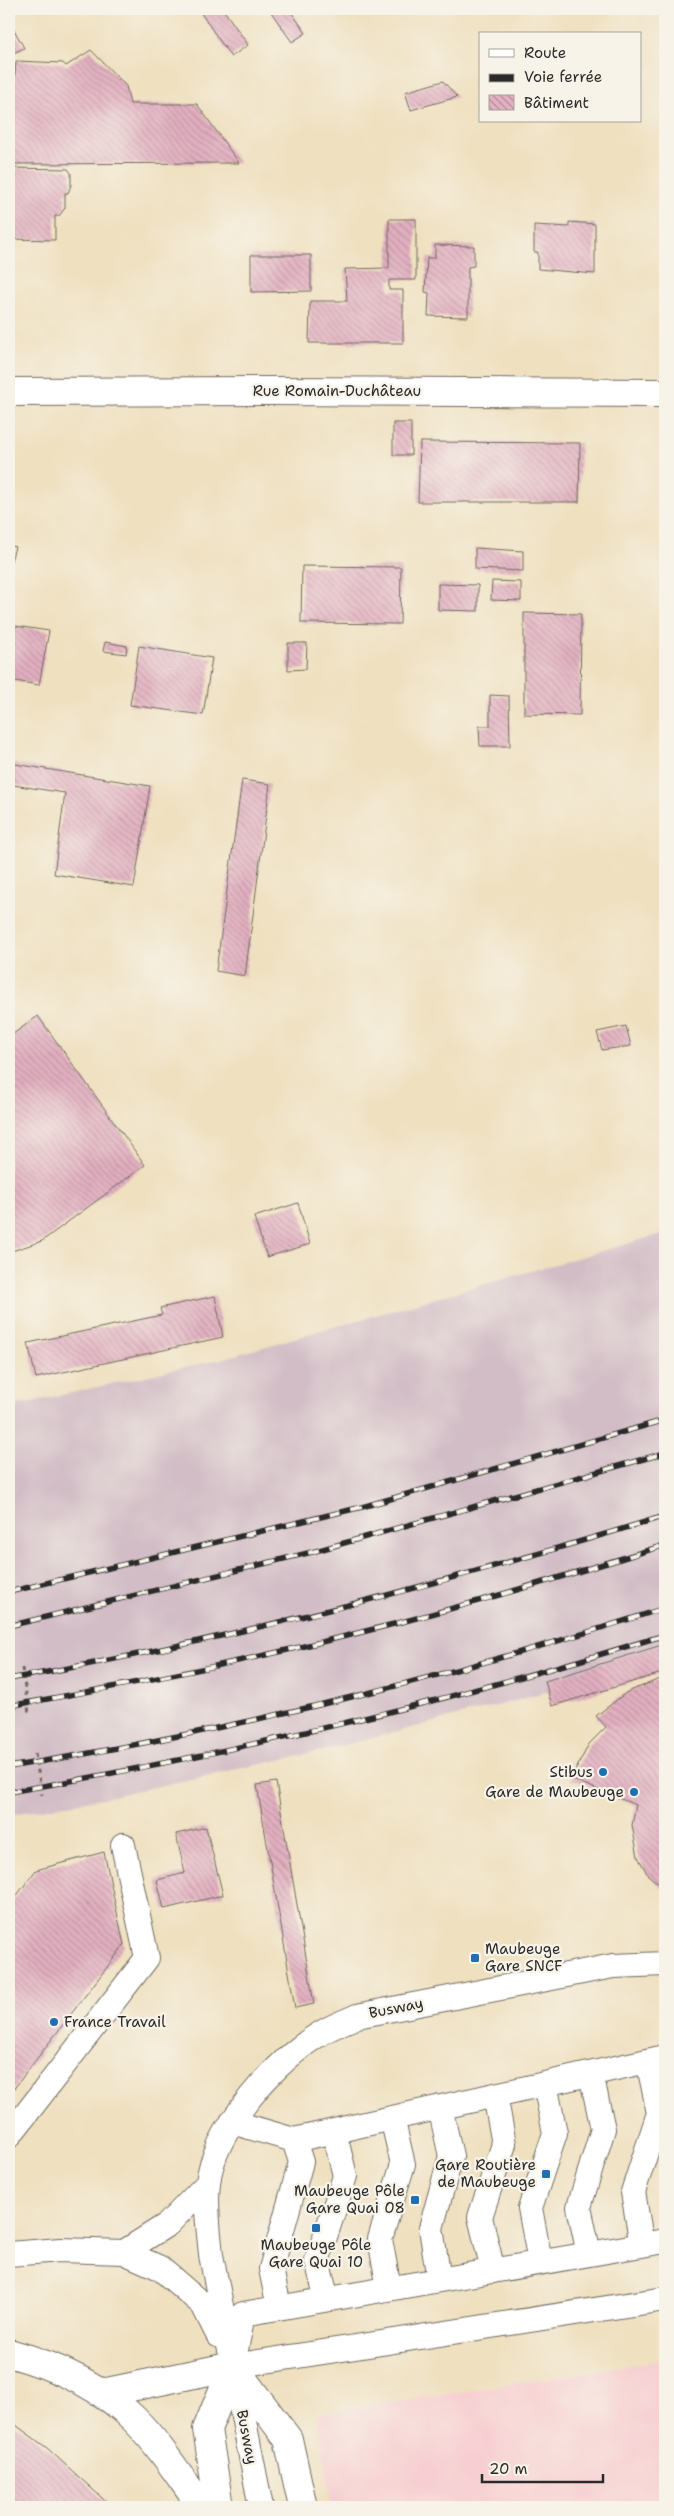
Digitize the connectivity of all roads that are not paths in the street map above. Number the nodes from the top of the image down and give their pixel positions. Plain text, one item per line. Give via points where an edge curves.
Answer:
1 (9, 392) edge
2 (665, 393) edge
3 (123, 1845) dead end
4 (665, 1964) edge
5 (657, 2059) edge
6 (591, 2074) junction
7 (545, 2084) junction
8 (494, 2095) junction
9 (440, 2107) junction
10 (392, 2118) junction
11 (232, 2122) junction
12 (334, 2131) junction
13 (9, 2136) edge
14 (294, 2140) junction
15 (208, 2183) junction
16 (665, 2241) edge
17 (642, 2245) junction
18 (124, 2252) junction
19 (9, 2254) edge
20 (589, 2254) junction
21 (540, 2262) junction
22 (493, 2271) junction
23 (439, 2280) junction
24 (389, 2288) junction
25 (327, 2299) junction
26 (665, 2299) edge
27 (279, 2307) junction
28 (10, 2353) edge
29 (232, 2366) junction
30 (102, 2394) junction
31 (202, 2507) edge
32 (219, 2507) edge
33 (261, 2507) edge
34 (303, 2507) edge

1 - 2 main road, Rue Romain-Duchâteau
3 - 13 lane via 147,1958
4 - 11 lane, Busway via 650,1962 613,1966 357,2016 322,2033 286,2060
5 - 6 lane
5 - 17 lane via 659,2113 633,2192
6 - 7 lane
6 - 20 lane via 603,2128 579,2208
7 - 8 lane
7 - 21 lane via 555,2132 530,2208
8 - 9 lane
8 - 22 lane via 504,2144 480,2218
9 - 10 lane
9 - 23 lane via 451,2156 431,2228
10 - 12 lane
10 - 24 lane via 403,2164 380,2239
11 - 14 lane
11 - 15 lane, Busway via 214,2154
12 - 14 lane
12 - 25 lane via 345,2176 317,2261
14 - 27 lane via 301,2162 271,2269
15 - 18 lane via 168,2224
15 - 29 lane, Busway via 211,2255
16 - 17 lane
17 - 20 lane
18 - 19 lane, Busway via 60,2250
18 - 29 lane, Busway via 160,2268 203,2305
20 - 21 lane
21 - 22 lane
22 - 23 lane
23 - 24 lane
24 - 25 lane
25 - 27 lane
26 - 29 lane
27 - 29 lane via 244,2314
28 - 30 main road via 42,2362
29 - 30 main road
29 - 32 main road via 207,2429
29 - 33 lane, Busway
29 - 34 main road via 288,2439
30 - 31 main road via 133,2418

